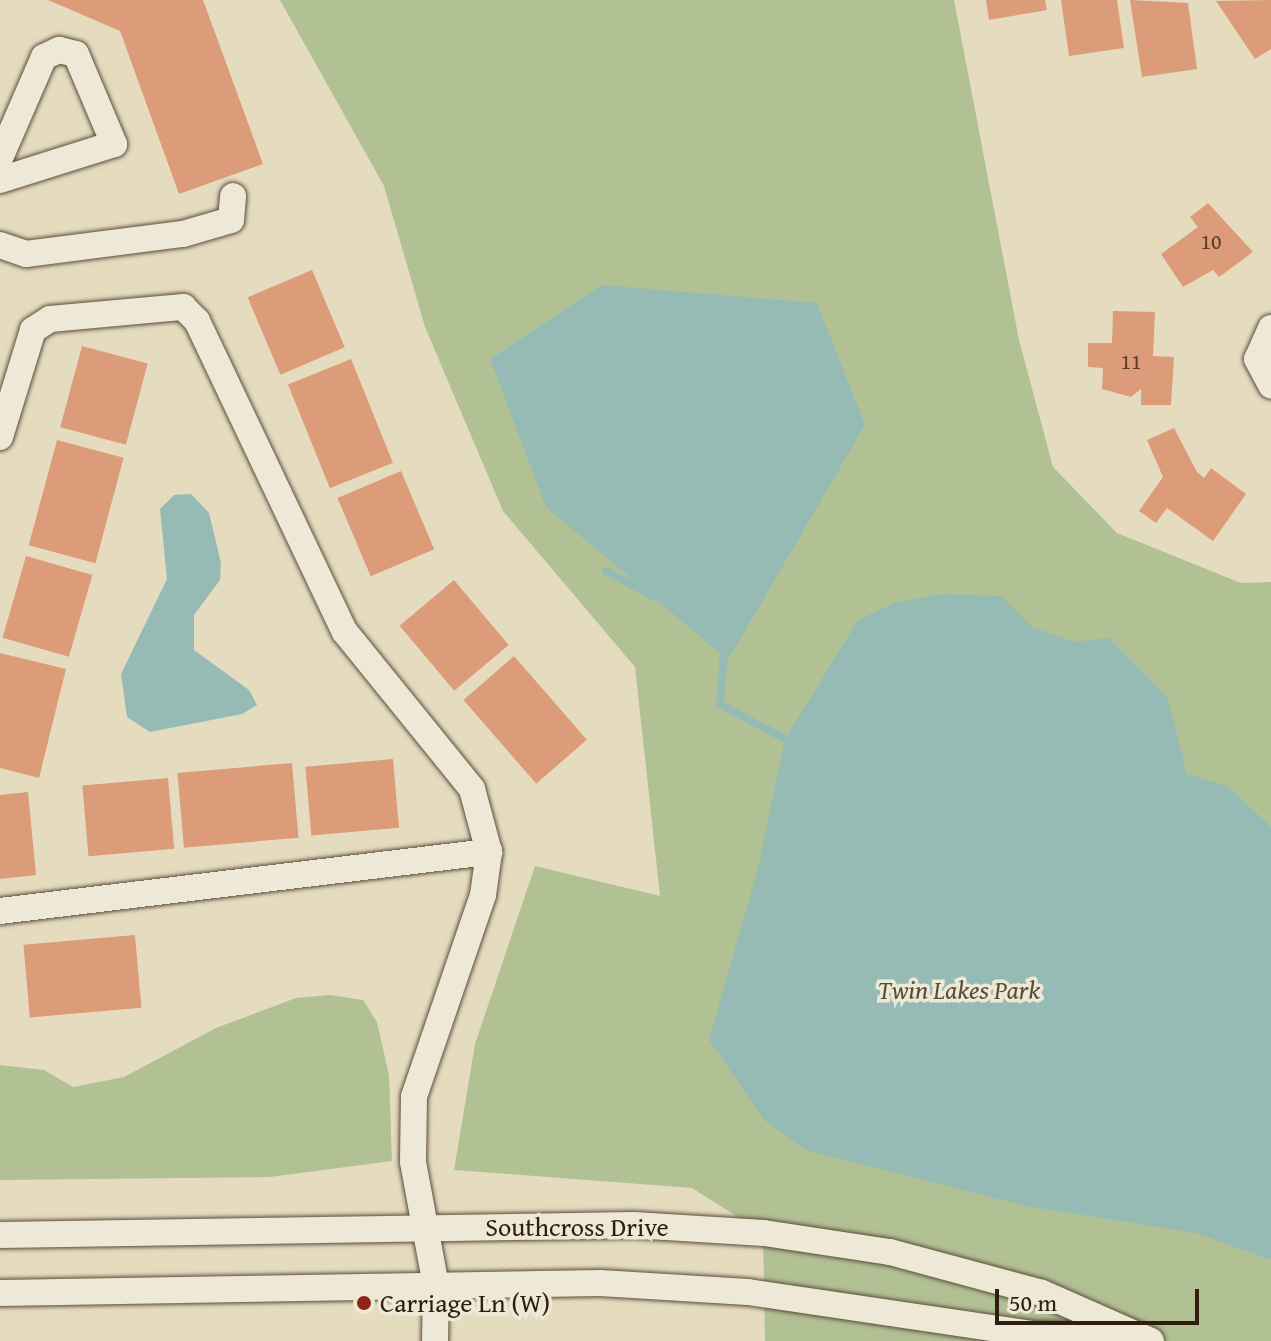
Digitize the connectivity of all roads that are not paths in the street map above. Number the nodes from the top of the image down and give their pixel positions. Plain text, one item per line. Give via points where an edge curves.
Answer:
1 (0, 158) edge
2 (0, 180) edge
3 (233, 196) dead end
4 (0, 245) edge
5 (1271, 328) edge
6 (1271, 385) edge
7 (0, 437) edge
8 (489, 852) junction
9 (0, 911) edge
10 (424, 1228) junction
11 (0, 1235) edge
12 (436, 1286) junction
13 (0, 1293) edge
14 (1144, 1339) edge
15 (435, 1341) edge

1 - 2 street via 44,57 76,54 114,144
3 - 4 street via 231,220 183,234 26,254
5 - 6 street via 1257,359
7 - 8 street via 33,330 50,319 183,307 197,321 345,632 472,789
8 - 9 street
8 - 10 street via 483,895 414,1097 413,1162
10 - 11 street, Southcross Drive
10 - 12 street
10 - 14 street, Southcross Drive via 634,1225 890,1252 1042,1293
12 - 13 street, Southcross Drive
12 - 14 street, Southcross Drive via 600,1283 748,1292 1033,1334
12 - 15 street

